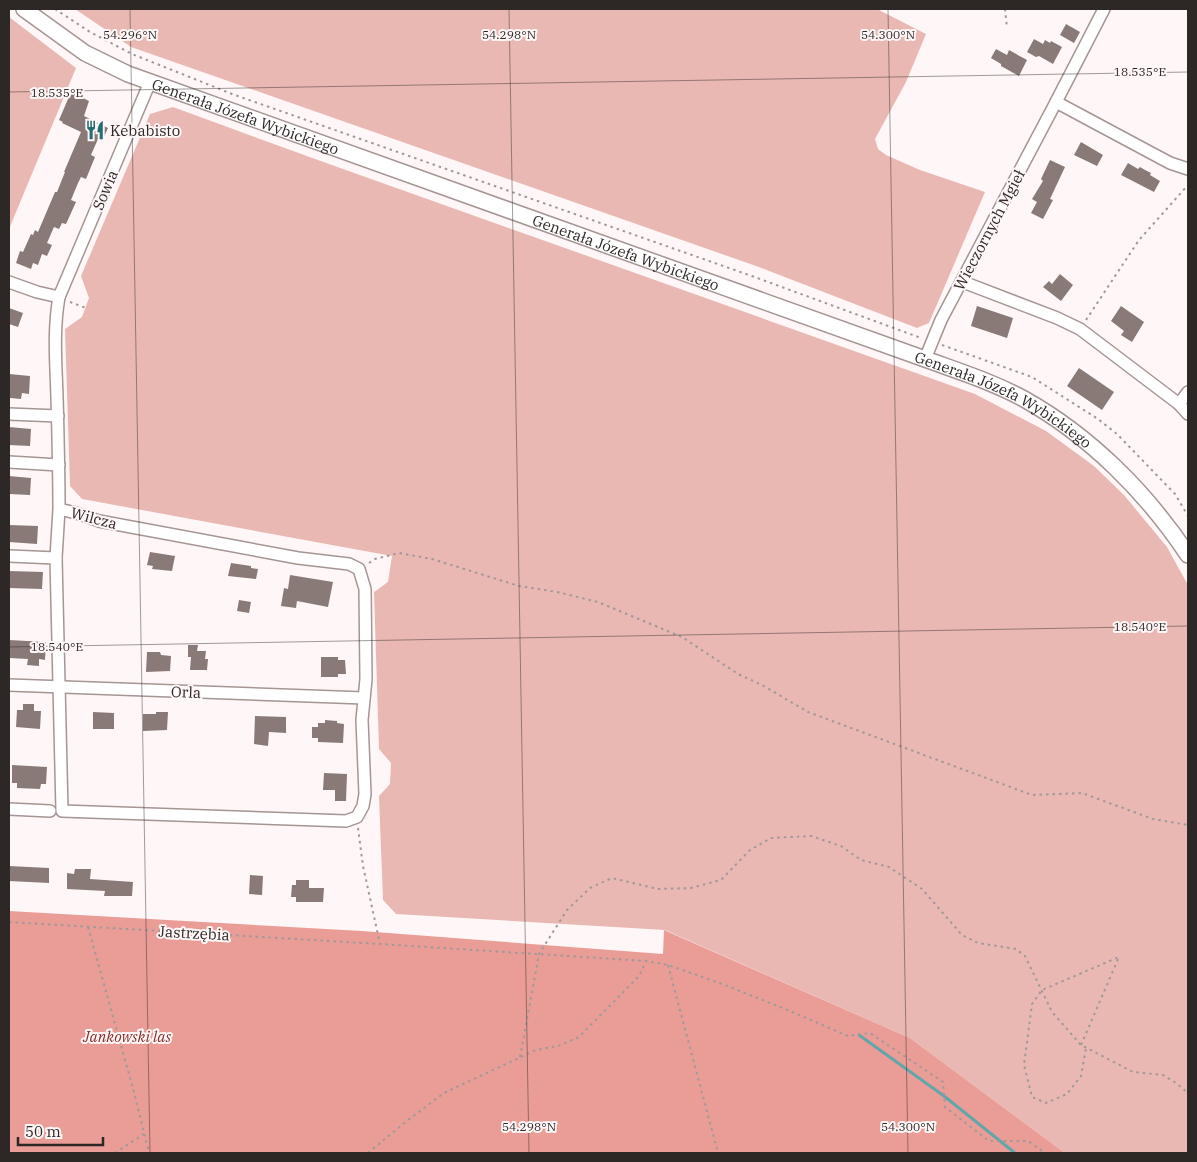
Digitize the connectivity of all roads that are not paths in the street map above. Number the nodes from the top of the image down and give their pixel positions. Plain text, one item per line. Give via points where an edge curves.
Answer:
1 (24, 9) edge
2 (1104, 9) edge
3 (150, 82) junction
4 (1056, 102) junction
5 (1188, 169) edge
6 (9, 282) edge
7 (963, 282) junction
8 (59, 297) junction
9 (925, 358) junction
10 (1188, 392) edge
11 (1180, 404) junction
12 (9, 414) edge
13 (1188, 414) edge
14 (58, 416) junction
15 (9, 462) edge
16 (59, 465) junction
17 (59, 509) junction
18 (1188, 555) edge
19 (9, 556) edge
20 (56, 558) junction
21 (9, 685) edge
22 (58, 687) junction
23 (364, 698) junction
24 (9, 809) edge
25 (50, 811) dead end

1 - 3 main road, Generała Józefa Wybickiego via 85,53
2 - 4 street, Wieczornych Mgieł
3 - 8 street, Sowia
3 - 9 main road, Generała Józefa Wybickiego
4 - 5 street via 1170,163
4 - 7 street, Wieczornych Mgieł
6 - 8 street
7 - 9 street, Wieczornych Mgieł
7 - 11 street via 1080,329
8 - 14 street, Wilcza via 55,340
9 - 18 main road, Generała Józefa Wybickiego via 1023,398 1063,424 1130,482 1168,525
10 - 11 street
11 - 13 street
12 - 14 street
14 - 16 street, Wilcza
15 - 16 street
16 - 17 street, Wilcza
17 - 20 street
17 - 23 street, Wilcza via 118,525 298,558 349,564 359,569 365,589
19 - 20 street
20 - 22 street
21 - 22 street, Orla
22 - 23 street, Orla
22 - 23 street via 62,811 346,821 357,817 365,794
24 - 25 street

